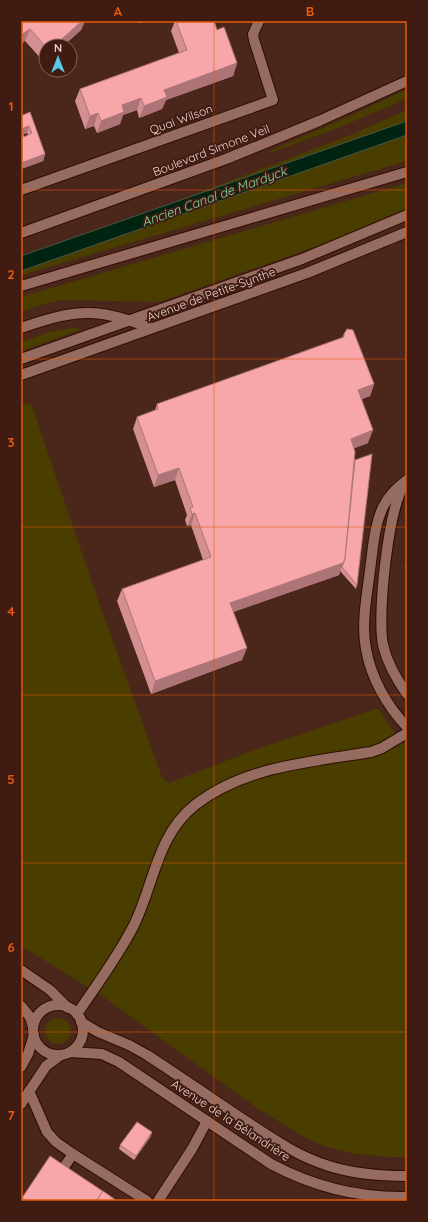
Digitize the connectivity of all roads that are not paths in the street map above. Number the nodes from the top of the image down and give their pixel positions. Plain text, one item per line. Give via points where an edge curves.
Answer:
1 (259, 21) edge
2 (407, 81) edge
3 (407, 172) edge
4 (21, 190) edge
5 (407, 215) edge
6 (407, 232) edge
7 (21, 233) edge
8 (21, 286) edge
9 (128, 321) junction
10 (21, 328) edge
11 (152, 328) junction
12 (21, 359) edge
13 (21, 375) edge
14 (407, 480) edge
15 (407, 694) edge
16 (407, 727) edge
17 (407, 733) edge
18 (21, 970) edge
19 (21, 1006) edge
20 (68, 1008) junction
21 (79, 1018) junction
22 (34, 1031) junction
23 (66, 1053) junction
24 (21, 1067) edge
25 (29, 1092) junction
26 (21, 1104) edge
27 (207, 1121) junction
28 (73, 1154) junction
29 (407, 1176) edge
30 (53, 1183) edge
31 (407, 1197) edge
32 (147, 1201) edge
33 (158, 1201) edge

1 - 4 street, Quai Wilson via 254,40 272,100
2 - 7 street, Boulevard Simone Veil via 320,121 226,159
3 - 8 street
5 - 9 street, Avenue de Petite-Synthe via 302,259
6 - 11 street, Avenue de Petite-Synthe via 333,263
9 - 10 street via 102,314 72,314 53,317
9 - 11 street
9 - 12 street, Avenue de Petite-Synthe
11 - 13 street, Avenue de Petite-Synthe
14 - 15 street via 398,498 388,544 381,624 386,653
14 - 16 street via 390,495 379,517 374,537 364,628 366,649 377,682 390,707
17 - 21 street via 371,752 305,762 259,773 219,790 195,805 178,823 167,840 133,926
18 - 20 street via 50,990
19 - 22 street via 30,1017
20 - 21 street
20 - 22 street via 58,1006 45,1009 37,1017
21 - 23 street via 83,1029 82,1038 77,1047
21 - 29 street, Avenue de la Bélandrière via 98,1032 148,1055 301,1156 351,1172
22 - 23 street via 36,1043 44,1050 53,1055
22 - 24 street via 30,1050
23 - 25 street via 46,1066
23 - 27 street, Avenue de la Bélandrière via 95,1053 113,1058
25 - 26 street
25 - 28 street via 47,1132
27 - 31 street, Avenue de la Bélandrière via 271,1164 309,1182 356,1194
27 - 33 street
28 - 30 street
28 - 32 street

